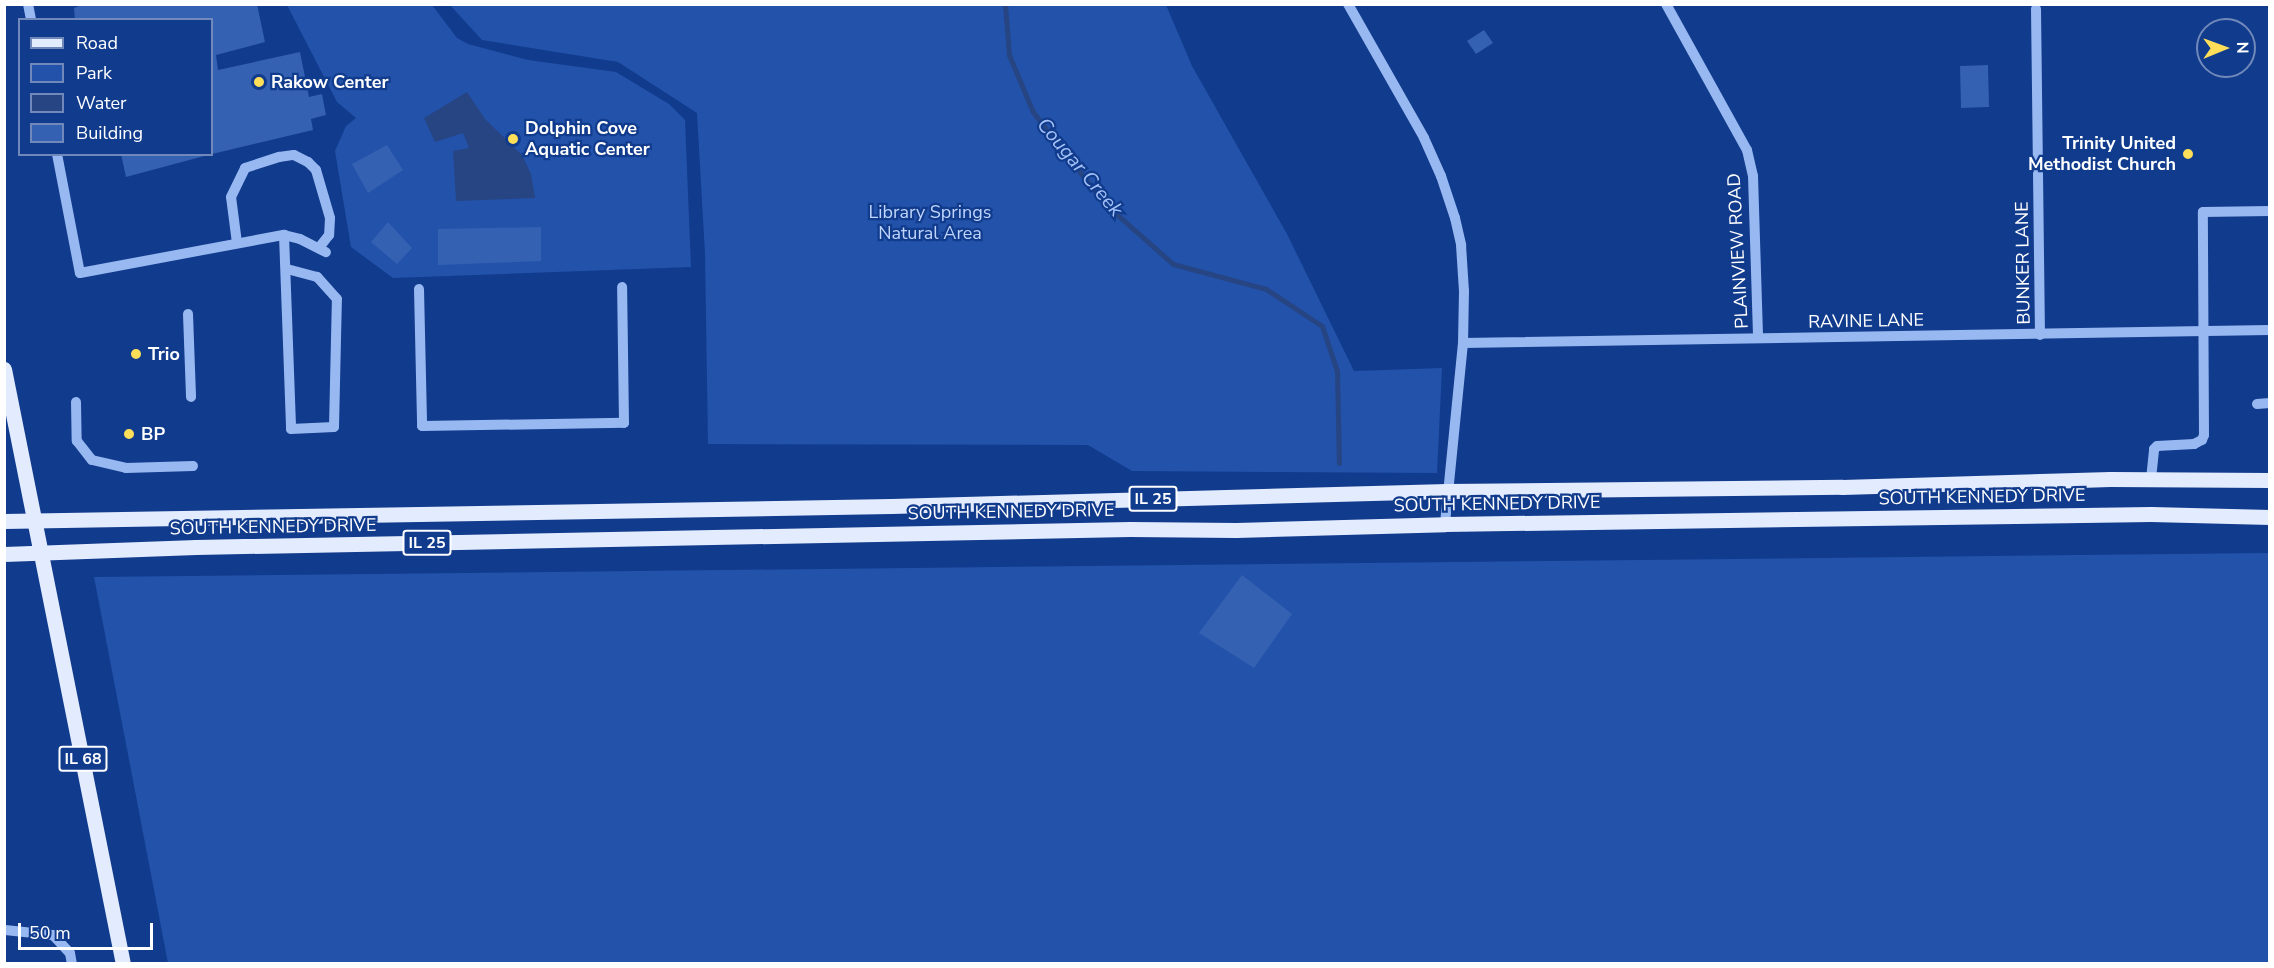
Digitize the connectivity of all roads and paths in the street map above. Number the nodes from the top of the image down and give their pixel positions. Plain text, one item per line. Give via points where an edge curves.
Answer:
1 (1348, 4) edge
2 (1666, 4) edge
3 (2036, 9) dead end
4 (57, 156) edge
5 (2270, 211) edge
6 (284, 236) junction
7 (237, 243) junction
8 (287, 268) junction
9 (622, 287) dead end
10 (419, 289) dead end
11 (188, 314) dead end
12 (2270, 330) edge
13 (2204, 332) junction
14 (2040, 336) junction
15 (1758, 338) junction
16 (1463, 343) junction
17 (4, 369) edge
18 (191, 397) dead end
19 (76, 402) dead end
20 (2270, 403) edge
21 (2257, 404) dead end
22 (193, 466) dead end
23 (2151, 479) junction
24 (2270, 480) edge
25 (1447, 490) junction
26 (2270, 517) edge
27 (36, 520) junction
28 (4, 521) edge
29 (1444, 524) junction
30 (4, 554) edge
31 (43, 554) junction
32 (6, 930) edge
33 (72, 963) edge
34 (123, 963) edge

1 - 16 street via 1424,138 1441,176 1461,245
2 - 15 street, PLAINVIEW ROAD via 1747,150 1753,176
3 - 14 street, BUNKER LANE
4 - 7 street via 80,273
5 - 13 street via 2203,212
6 - 7 street
6 - 7 street via 322,250 329,235 330,218 316,170 294,155 244,168 231,197
6 - 8 street
8 - 8 street via 291,429 334,427 337,299 317,277
9 - 10 street via 624,423 422,426
11 - 18 street
12 - 13 street, RAVINE LANE
13 - 14 street, RAVINE LANE
13 - 23 street via 2204,435 2194,444 2157,446
14 - 15 street, RAVINE LANE
15 - 16 street, RAVINE LANE
16 - 25 street
17 - 27 main road, IL 68
19 - 22 street via 77,441 92,460 126,468
20 - 21 street
23 - 24 main road, SOUTH KENNEDY DRIVE / IL 25
23 - 25 main road, SOUTH KENNEDY DRIVE / IL 25 via 1842,487
25 - 27 main road, SOUTH KENNEDY DRIVE / IL 25 via 891,506
25 - 29 street
26 - 29 main road, SOUTH KENNEDY DRIVE / IL 25 via 2151,514
27 - 28 main road, SOUTH KENNEDY DRIVE / IL 25
27 - 31 main road, IL 68
29 - 31 main road, SOUTH KENNEDY DRIVE / IL 25 via 207,547
30 - 31 main road, SOUTH KENNEDY DRIVE / IL 25
31 - 34 main road, IL 68
32 - 33 street via 53,935 70,953

